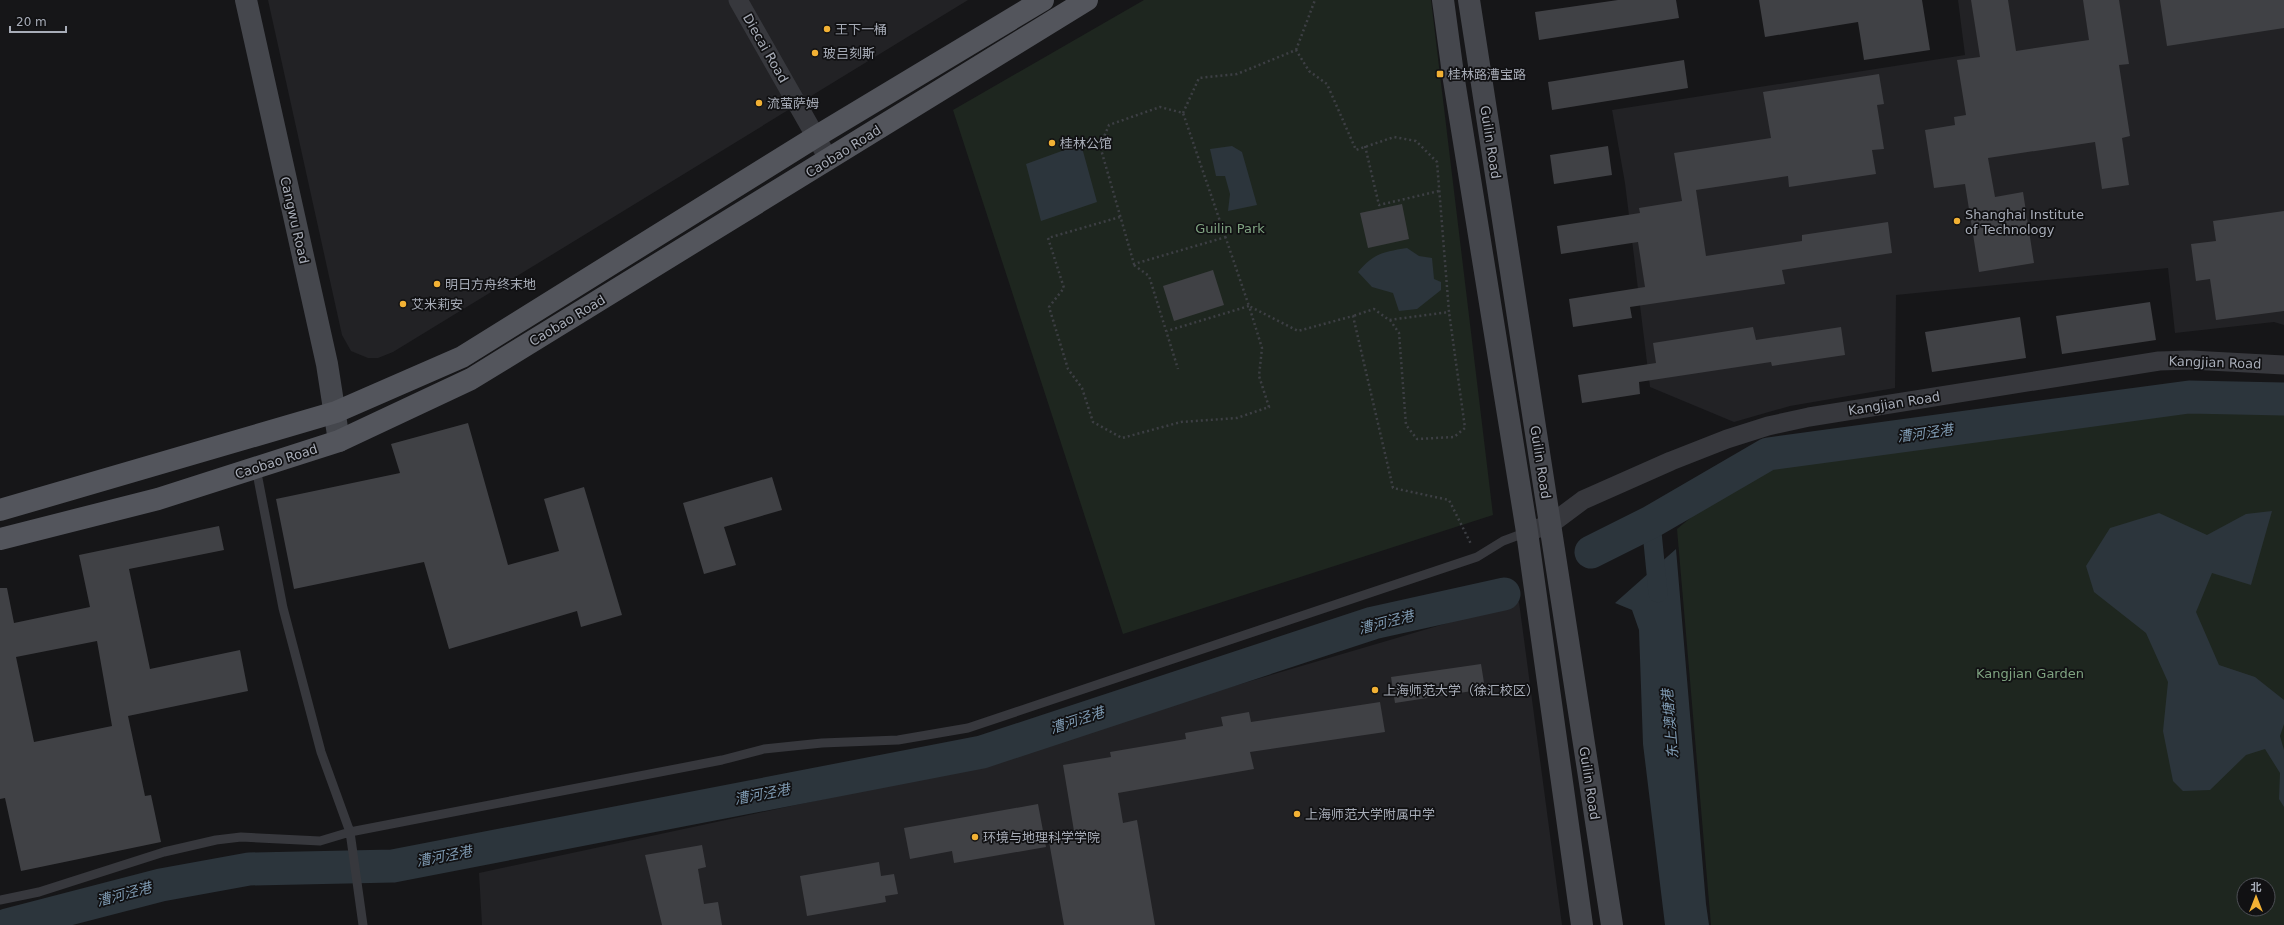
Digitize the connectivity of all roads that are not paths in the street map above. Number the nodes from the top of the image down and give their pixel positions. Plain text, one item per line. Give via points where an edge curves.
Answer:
1 (246, 0) edge
2 (738, 0) edge
3 (1043, 0) edge
4 (1087, 0) edge
5 (1443, 0) edge
6 (1469, 0) edge
7 (817, 136) junction
8 (829, 160) junction
9 (2284, 365) edge
10 (336, 412) junction
11 (339, 441) junction
12 (256, 468) junction
13 (0, 510) edge
14 (1551, 524) junction
15 (1527, 532) junction
16 (0, 539) edge
17 (350, 832) junction
18 (0, 900) edge
19 (363, 925) edge
20 (1582, 925) edge
21 (1612, 925) edge

1 - 10 main road, Cangwu Road
2 - 7 street, Diecai Road
3 - 7 main road, Caobao Road
4 - 8 main road, Caobao Road
5 - 15 main road, Guilin Road
6 - 14 main road, Guilin Road
7 - 8 street, Diecai Road
7 - 10 main road, Caobao Road via 462,357
8 - 11 main road, Caobao Road via 471,379
9 - 14 street, Kangjian Road via 2191,360 2159,361 1809,417 1727,438 1671,461 1583,500
10 - 11 main road, Cangwu Road
10 - 13 main road, Caobao Road
11 - 12 main road, Caobao Road
12 - 16 main road, Caobao Road via 158,499
12 - 17 lane via 283,608 321,752
14 - 15 street, Kangjian Road
14 - 21 main road, Guilin Road
15 - 17 lane via 1503,541 1477,557 968,728 898,740 822,743 764,749 722,760
15 - 20 main road, Guilin Road
17 - 18 lane via 320,841 240,837 216,840 164,852 39,892
17 - 19 lane

